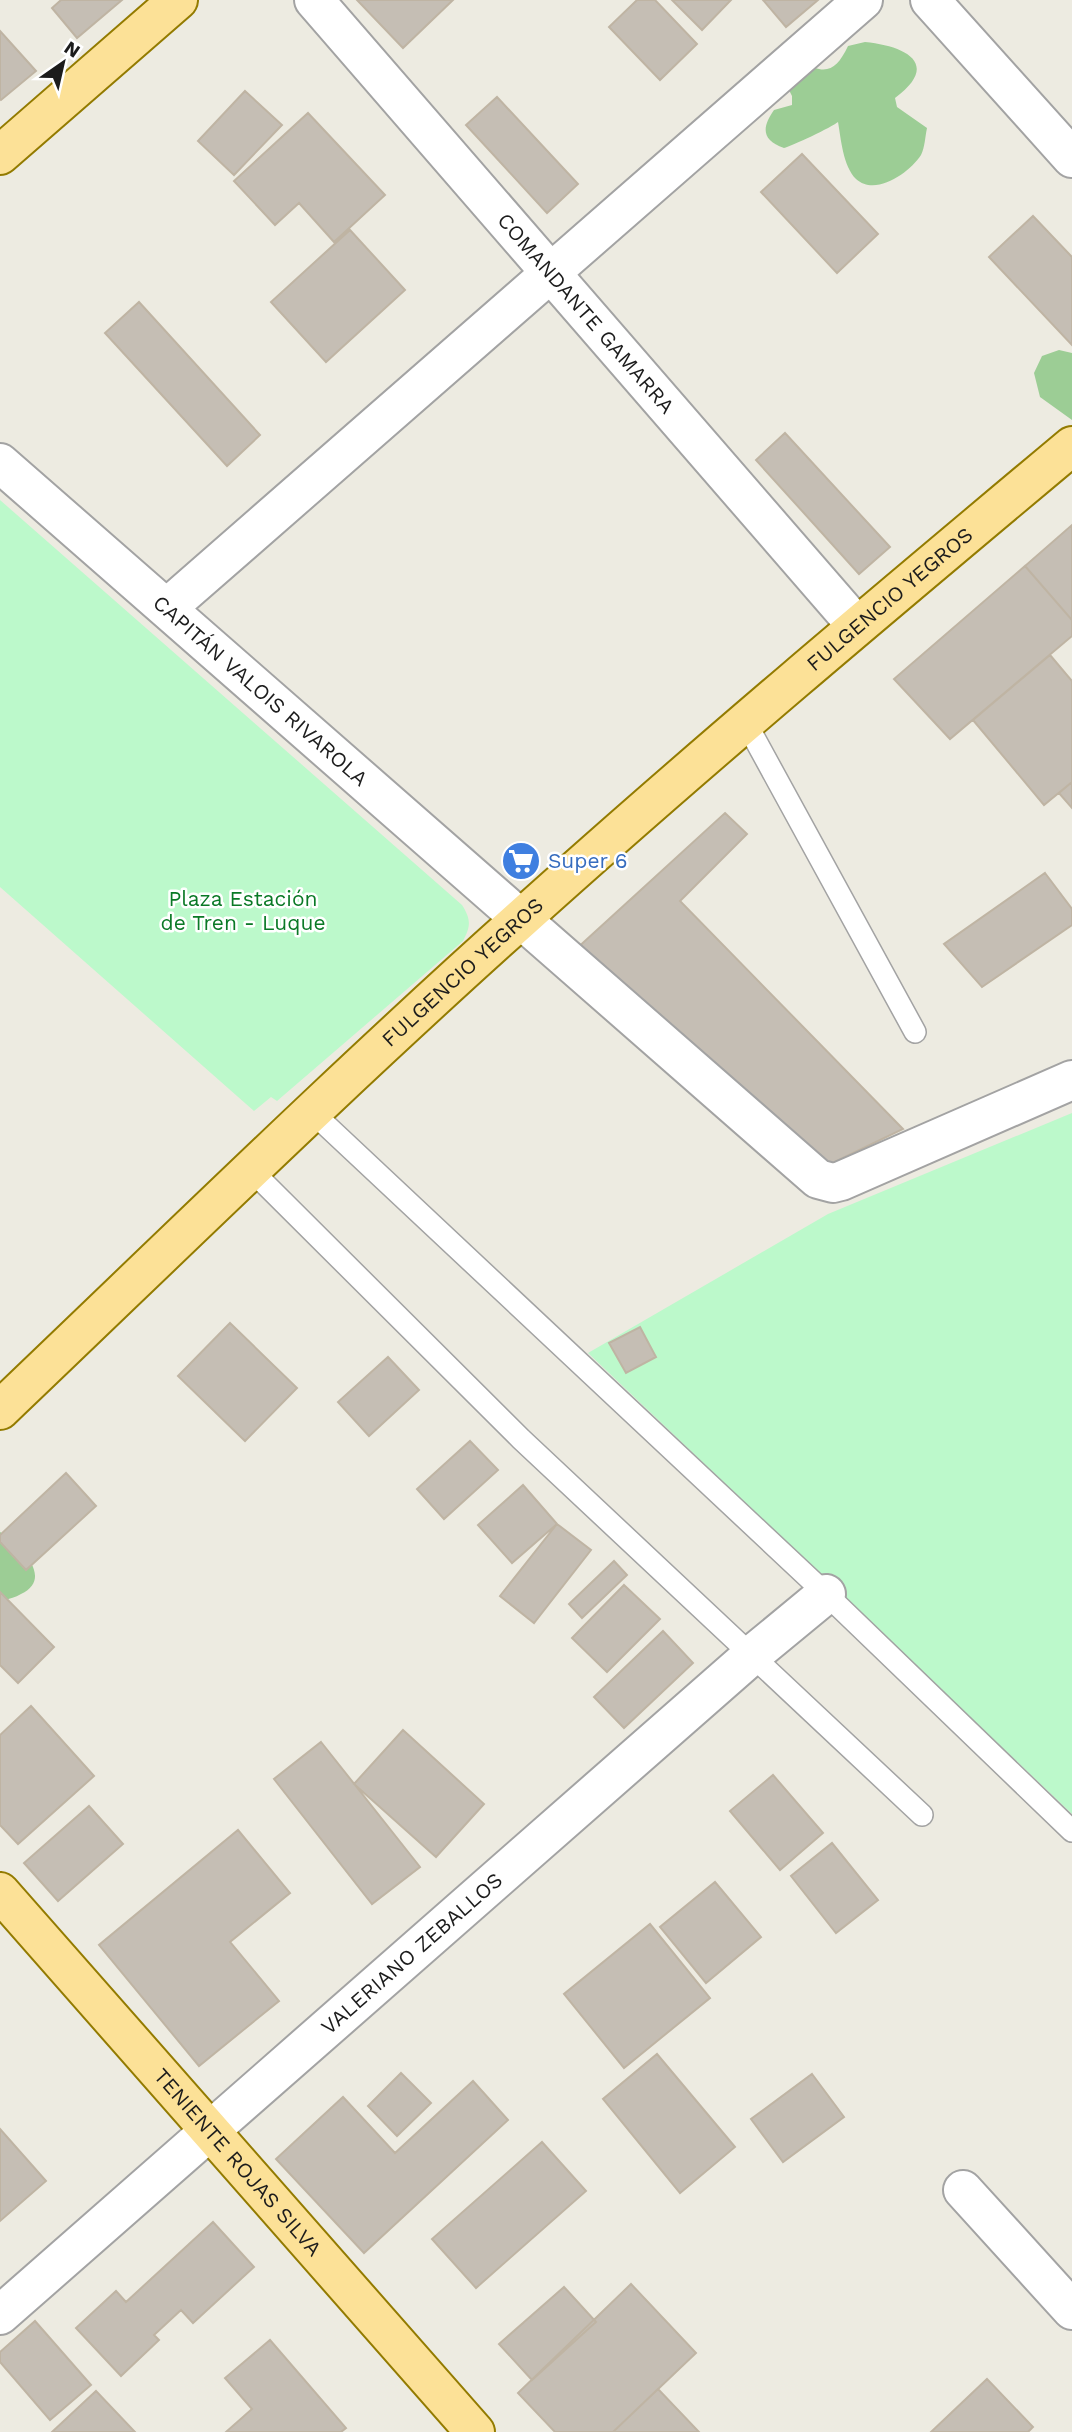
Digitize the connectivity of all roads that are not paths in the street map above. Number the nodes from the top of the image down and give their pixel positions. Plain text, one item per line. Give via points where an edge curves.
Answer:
1 (178, 0) edge
2 (314, 0) edge
3 (863, 0) edge
4 (930, 0) edge
5 (0, 155) edge
6 (1072, 158) edge
7 (550, 273) junction
8 (1072, 446) edge
9 (0, 463) edge
10 (167, 608) junction
11 (857, 626) junction
12 (746, 723) junction
13 (522, 918) junction
14 (915, 1032) dead end
15 (1072, 1080) edge
16 (313, 1112) junction
17 (252, 1171) junction
18 (0, 1410) edge
19 (825, 1594) junction
20 (752, 1655) junction
21 (922, 1815) dead end
22 (1072, 1831) edge
23 (0, 1892) edge
24 (209, 2129) junction
25 (963, 2190) dead end
26 (1072, 2310) edge
27 (0, 2315) edge
28 (475, 2432) edge

1 - 5 main road
2 - 7 street, COMANDANTE GAMARRA
3 - 7 street
4 - 6 street
7 - 10 street
7 - 11 street, COMANDANTE GAMARRA
8 - 11 main road, FULGENCIO YEGROS
9 - 10 street, CAPITÁN VALOIS RIVAROLA
10 - 13 street, CAPITÁN VALOIS RIVAROLA
11 - 12 main road, FULGENCIO YEGROS
12 - 13 main road, FULGENCIO YEGROS
12 - 14 lane
13 - 15 street, CAPITÁN VALOIS RIVAROLA via 818,1179 841,1181
13 - 16 main road, FULGENCIO YEGROS
16 - 17 main road, FULGENCIO YEGROS
16 - 19 lane
17 - 18 main road, FULGENCIO YEGROS
17 - 20 lane via 520,1438
19 - 20 street, VALERIANO ZEBALLOS
19 - 22 lane
20 - 21 lane
20 - 24 street, VALERIANO ZEBALLOS
23 - 24 main road, TENIENTE ROJAS SILVA
24 - 27 street, VALERIANO ZEBALLOS
24 - 28 main road, TENIENTE ROJAS SILVA
25 - 26 street

